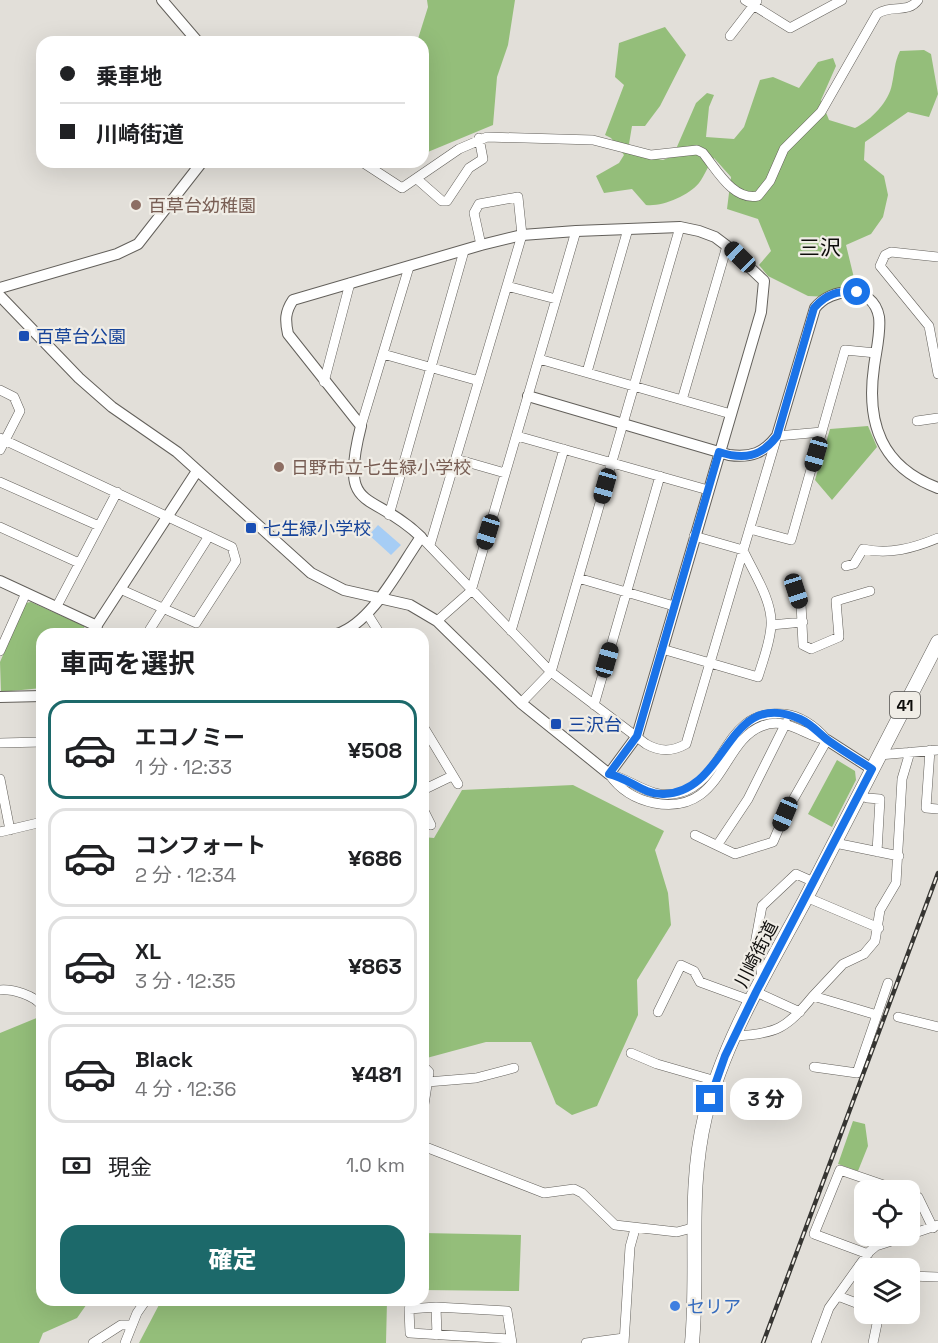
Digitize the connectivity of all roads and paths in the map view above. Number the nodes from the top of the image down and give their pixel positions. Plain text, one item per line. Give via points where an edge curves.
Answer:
1 (162, 0) edge
2 (842, 0) edge
3 (918, 0) edge
4 (753, 1) edge
5 (193, 36) edge
6 (730, 36) dead end
7 (479, 138) junction
8 (197, 168) edge
9 (371, 168) edge
10 (417, 179) junction
11 (680, 226) junction
12 (628, 229) junction
13 (576, 231) junction
14 (522, 235) junction
15 (481, 245) junction
16 (727, 246) junction
17 (464, 251) junction
18 (938, 258) edge
19 (409, 267) junction
20 (350, 283) junction
21 (507, 286) junction
22 (0, 288) edge
23 (0, 296) edge
24 (556, 299) junction
25 (876, 353) junction
26 (383, 354) junction
27 (539, 359) junction
28 (431, 367) junction
29 (587, 372) junction
30 (938, 374) edge
31 (479, 381) junction
32 (324, 382) junction
33 (634, 386) junction
34 (0, 390) edge
35 (528, 396) junction
36 (682, 400) junction
37 (731, 414) junction
38 (936, 414) edge
39 (917, 421) dead end
40 (624, 423) junction
41 (361, 426) junction
42 (822, 432) junction
43 (517, 436) junction
44 (777, 436) junction
45 (2, 443) edge
46 (564, 449) junction
47 (719, 452) junction
48 (456, 459) junction
49 (612, 463) junction
50 (197, 471) junction
51 (505, 473) junction
52 (660, 476) junction
53 (0, 482) edge
54 (938, 488) edge
55 (708, 490) junction
56 (117, 492) junction
57 (389, 515) junction
58 (168, 516) junction
59 (99, 526) junction
60 (0, 527) edge
61 (750, 529) junction
62 (208, 536) junction
63 (694, 536) junction
64 (421, 537) junction
65 (938, 538) edge
66 (430, 545) junction
67 (743, 550) junction
68 (79, 563) junction
69 (846, 566) dead end
70 (578, 578) junction
71 (0, 581) edge
72 (120, 589) junction
73 (471, 591) junction
74 (796, 591) dead end
75 (870, 591) dead end
76 (626, 592) junction
77 (26, 593) junction
78 (379, 597) junction
79 (57, 606) junction
80 (674, 606) junction
81 (163, 609) junction
82 (368, 615) junction
83 (437, 621) junction
84 (803, 622) junction
85 (771, 625) junction
86 (5, 626) edge
87 (91, 628) edge
88 (95, 628) edge
89 (151, 628) edge
90 (350, 628) edge
91 (376, 628) edge
92 (511, 632) junction
93 (938, 642) edge
94 (662, 649) junction
95 (0, 651) edge
96 (710, 663) junction
97 (551, 672) junction
98 (36, 696) edge
99 (0, 697) edge
100 (521, 703) junction
101 (594, 705) junction
102 (786, 723) junction
103 (429, 736) edge
104 (637, 736) junction
105 (827, 740) junction
106 (36, 742) edge
107 (0, 743) edge
108 (934, 750) edge
109 (910, 752) junction
110 (879, 755) junction
111 (872, 769) junction
112 (609, 774) junction
113 (452, 776) junction
114 (0, 779) edge
115 (458, 784) dead end
116 (429, 787) edge
117 (859, 794) junction
118 (938, 808) edge
119 (429, 821) edge
120 (36, 823) edge
121 (431, 825) dead end
122 (5, 831) edge
123 (695, 835) dead end
124 (835, 843) junction
125 (718, 844) junction
126 (877, 852) junction
127 (899, 856) junction
128 (814, 882) junction
129 (806, 897) junction
130 (879, 928) junction
131 (763, 979) junction
132 (888, 983) dead end
133 (0, 990) edge
134 (813, 996) junction
135 (754, 997) junction
136 (36, 1000) edge
137 (658, 1012) dead end
138 (800, 1012) junction
139 (877, 1015) junction
140 (898, 1017) dead end
141 (938, 1027) edge
142 (735, 1036) junction
143 (631, 1053) dead end
144 (814, 1067) dead end
145 (514, 1068) dead end
146 (716, 1081) junction
147 (429, 1082) edge
148 (429, 1151) edge
149 (870, 1180) edge
150 (920, 1200) edge
151 (936, 1226) edge
152 (696, 1227) junction
153 (635, 1229) junction
154 (920, 1232) edge
155 (876, 1246) edge
156 (868, 1254) junction
157 (920, 1276) edge
158 (938, 1277) edge
159 (838, 1296) junction
160 (854, 1302) edge
161 (143, 1306) edge
162 (436, 1307) junction
163 (877, 1324) edge
164 (131, 1326) junction
165 (437, 1335) junction
166 (624, 1340) edge
167 (512, 1341) edge
168 (93, 1343) edge
169 (125, 1343) edge
170 (586, 1343) edge
171 (692, 1343) edge
172 (816, 1343) edge
173 (873, 1343) edge

1 - 5 street
2 - 4 street via 790,28
3 - 7 street via 906,9 878,14 821,112 784,149 770,181 758,196 736,192 697,150 651,154 582,139
4 - 6 street
7 - 10 street
7 - 10 street via 483,159 469,168 447,201
8 - 22 street via 138,244 117,254
9 - 10 street via 402,188
11 - 12 street
11 - 16 street via 715,237
11 - 33 street
12 - 13 street
12 - 29 street
13 - 14 street
13 - 24 street
14 - 15 street
14 - 15 street via 518,197 480,204 474,213
14 - 21 street
15 - 17 street
16 - 36 street
16 - 37 street via 764,281 765,288
17 - 19 street
17 - 28 street
18 - 30 street via 891,252 885,255 880,267 928,326
19 - 20 street
19 - 26 street
20 - 32 street
20 - 32 street via 293,300 287,310 288,334
21 - 24 street
21 - 31 street
23 - 50 street via 79,378
24 - 27 street
25 - 42 street via 845,350
25 - 44 street via 879,323 871,301 857,292 839,292 821,300 808,326
25 - 54 street via 871,412 879,437 905,470
26 - 28 street
26 - 41 street
27 - 29 street
27 - 35 street
28 - 31 street
28 - 57 street
29 - 33 street
31 - 48 street
32 - 41 street
33 - 36 street
33 - 40 street
34 - 45 street via 14,397 20,411
35 - 40 street
35 - 43 street
36 - 37 street
37 - 47 street
38 - 39 street
40 - 47 street
40 - 49 street
41 - 57 street via 352,476 370,505
42 - 44 street
42 - 61 street via 791,540
43 - 46 street
43 - 51 street
44 - 47 street via 757,454 744,457
44 - 61 street
45 - 56 street
46 - 49 street
46 - 92 street
47 - 55 street
48 - 51 street
48 - 66 street
49 - 52 street
49 - 70 street
50 - 58 street
50 - 78 street via 311,573 344,590
51 - 73 street
52 - 55 street
52 - 76 street
53 - 59 street
55 - 63 street
56 - 58 street
56 - 59 street
57 - 64 street via 407,523
58 - 62 street
58 - 72 street
59 - 68 street
60 - 68 street
61 - 67 street
62 - 81 street
62 - 81 street via 232,547 236,561 196,623
63 - 67 street
63 - 80 street
64 - 66 street
64 - 78 street
65 - 69 street via 907,549 863,549 854,564
66 - 73 street
67 - 85 street via 769,608
67 - 96 street
68 - 79 street
70 - 76 street
70 - 97 street
71 - 77 street
72 - 81 street
72 - 88 street
73 - 83 street
73 - 92 street
74 - 84 street
75 - 84 street via 836,601 839,637 811,649 803,645
76 - 80 street
76 - 101 street
77 - 79 street
77 - 86 street
78 - 82 street
78 - 83 street via 411,605
79 - 87 street
80 - 94 street
81 - 89 street
82 - 90 street
82 - 91 street
83 - 100 street
84 - 85 street
85 - 96 street via 758,677
86 - 95 street
92 - 97 street
93 - 110 main road, 川崎街道 / 41
94 - 96 street
94 - 104 street
96 - 104 street via 686,744 668,751 655,749
97 - 100 street
97 - 101 street
98 - 99 street
100 - 112 street
101 - 104 street
102 - 105 street
102 - 112 street via 751,731 708,787 678,803 661,804 638,798 616,784
102 - 125 street via 748,799
103 - 113 street
104 - 112 street
105 - 111 street
105 - 112 street via 818,729 790,715 761,716 735,732 711,770 689,789 662,794 648,792 621,776
105 - 125 street via 773,842 735,854
106 - 107 street
108 - 109 street
108 - 118 street via 926,808
109 - 110 street
109 - 127 street via 902,779
110 - 111 main road, 川崎街道 / 41
111 - 117 main road, 川崎街道 / 41
113 - 115 street
113 - 116 street
114 - 122 street
117 - 124 main road, 川崎街道 / 41
117 - 126 street via 880,799
119 - 121 street
120 - 122 street
123 - 125 street
124 - 126 street
124 - 128 main road, 川崎街道 / 41
126 - 127 street
127 - 130 street via 896,883 880,910
128 - 129 main road, 川崎街道 / 41
128 - 131 street via 796,874 762,906 755,944
129 - 130 street
129 - 131 main road, 川崎街道 / 41
130 - 134 street via 875,941 864,954 843,964
131 - 135 main road, 川崎街道 / 41
132 - 139 street
133 - 136 street via 15,991
134 - 138 street
134 - 139 street
135 - 137 street via 700,982 693,971 681,965
135 - 138 street
135 - 142 main road, 川崎街道 / 41
138 - 142 street via 775,1030
139 - 144 street via 857,1072
140 - 141 street
142 - 146 main road, 川崎街道 / 41
143 - 146 street
145 - 147 street via 476,1078
146 - 152 main road, 川崎街道 / 41 via 696,1167
148 - 153 street via 544,1193 574,1189 615,1225
149 - 156 street via 840,1170 814,1234
150 - 151 street
151 - 154 street
152 - 153 street via 676,1232
152 - 171 main road, 川崎街道 / 41
153 - 166 street via 630,1247
155 - 156 street
156 - 159 street
157 - 158 street
159 - 160 street
159 - 172 street via 829,1308
161 - 164 street
162 - 165 street
162 - 165 street via 409,1309 410,1333
162 - 167 street via 507,1311
163 - 173 street
164 - 168 street via 121,1325
164 - 169 street
165 - 167 street
166 - 170 street

